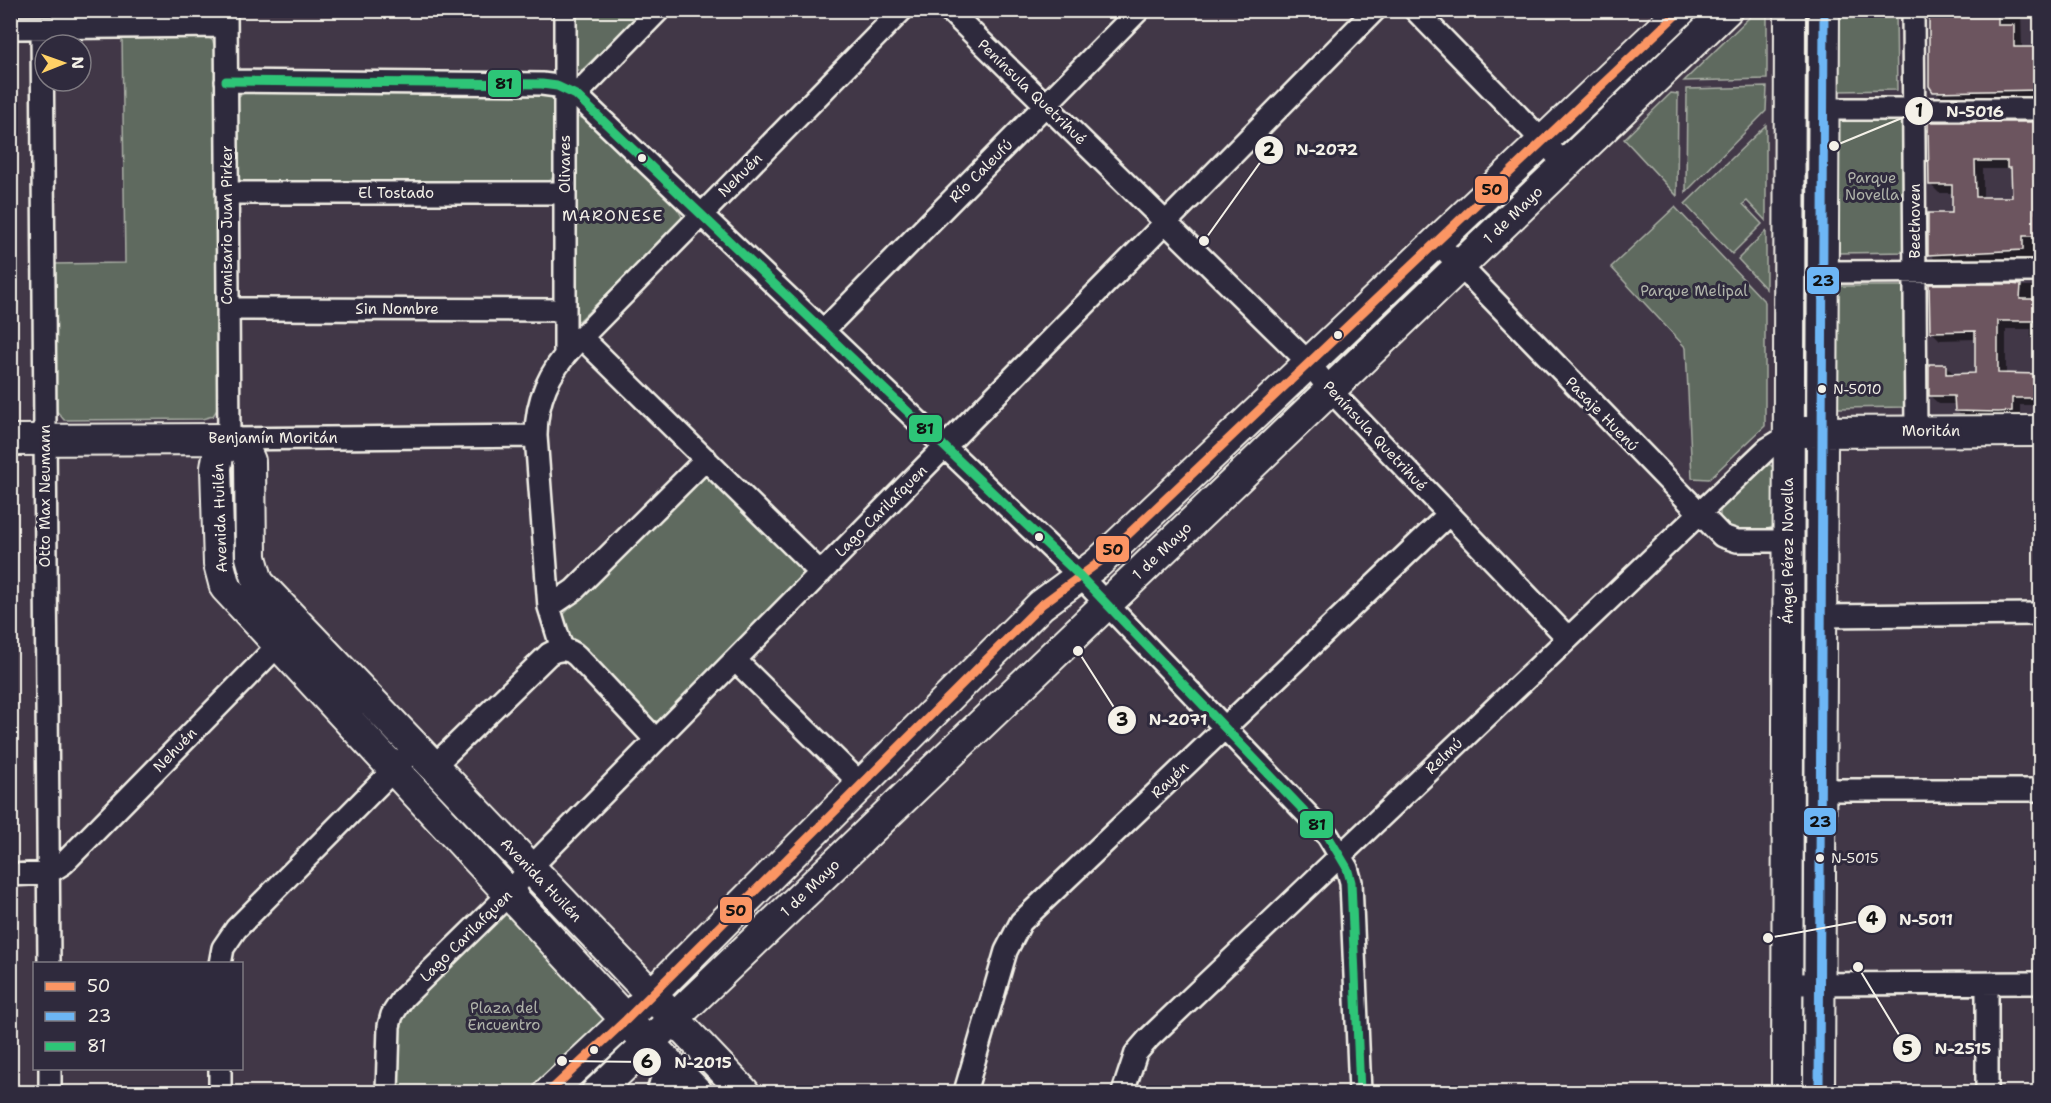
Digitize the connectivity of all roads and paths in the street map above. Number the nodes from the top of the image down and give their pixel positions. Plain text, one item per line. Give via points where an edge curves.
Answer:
1 (565, 10) edge
2 (659, 10) edge
3 (902, 10) edge
4 (949, 10) edge
5 (1139, 10) edge
6 (1375, 10) edge
7 (1415, 10) edge
8 (1681, 10) edge
9 (1727, 10) edge
10 (1790, 10) edge
11 (1824, 10) edge
12 (1913, 10) edge
13 (226, 18) edge
14 (10, 28) edge
15 (42, 28) junction
16 (226, 81) junction
17 (571, 92) junction
18 (1046, 105) junction
19 (1824, 109) junction
20 (1914, 109) junction
21 (2040, 109) edge
22 (1543, 141) junction
23 (1566, 165) junction
24 (227, 193) junction
25 (565, 193) junction
26 (701, 214) junction
27 (1165, 223) junction
28 (1437, 242) junction
29 (1460, 266) junction
30 (1915, 271) junction
31 (2040, 271) edge
32 (1823, 272) junction
33 (228, 309) junction
34 (566, 310) junction
35 (823, 331) junction
36 (581, 337) junction
37 (565, 354) junction
38 (1309, 363) junction
39 (1330, 390) junction
40 (1822, 431) junction
41 (1916, 431) junction
42 (2040, 431) edge
43 (536, 436) junction
44 (1788, 436) junction
45 (229, 439) junction
46 (10, 440) edge
47 (45, 440) junction
48 (944, 447) junction
49 (706, 459) junction
50 (1449, 514) junction
51 (1699, 514) junction
52 (1788, 541) junction
53 (820, 573) junction
54 (1080, 576) junction
55 (1107, 604) junction
56 (549, 607) junction
57 (2040, 614) edge
58 (1821, 616) junction
59 (288, 635) junction
60 (1568, 638) junction
61 (562, 649) junction
62 (735, 660) junction
63 (1226, 728) junction
64 (656, 740) junction
65 (424, 757) junction
66 (393, 770) junction
67 (861, 784) junction
68 (1820, 790) junction
69 (2040, 790) edge
70 (1340, 855) junction
71 (530, 868) junction
72 (48, 873) junction
73 (10, 875) edge
74 (509, 894) junction
75 (222, 956) edge
76 (49, 962) edge
77 (2040, 983) edge
78 (1787, 984) junction
79 (1819, 984) junction
80 (1987, 984) junction
81 (650, 995) junction
82 (674, 1018) junction
83 (626, 1020) junction
84 (658, 1052) junction
85 (50, 1070) edge
86 (220, 1070) edge
87 (1356, 1089) edge
88 (50, 1092) edge
89 (220, 1092) edge
90 (387, 1092) edge
91 (549, 1092) edge
92 (597, 1092) edge
93 (658, 1092) edge
94 (697, 1092) edge
95 (744, 1092) edge
96 (965, 1092) edge
97 (1123, 1092) edge
98 (1787, 1092) edge
99 (1819, 1092) edge
100 (1987, 1092) edge

1 - 17 street, Olivares
2 - 17 street
3 - 26 street, Nehuén
4 - 18 street, Península Quetrihué
5 - 18 street, Río Caleufú
6 - 27 street, Lago Carilafquen
7 - 22 street
8 - 22 main road
9 - 23 main road, 1 de Mayo
10 - 44 main road, Ángel Pérez Novella
11 - 19 main road
12 - 20 street, Beethoven
13 - 15 street
13 - 16 street, Comisario Juan Pirker
14 - 15 street
15 - 47 street, Otto Max Neumann
16 - 17 street via 542,84
16 - 24 street, Comisario Juan Pirker
17 - 25 street, Olivares
17 - 26 street
18 - 27 street, Península Quetrihué
18 - 35 street, Río Caleufú
19 - 20 street
19 - 32 main road
20 - 21 street
20 - 30 street, Beethoven
22 - 23 street
22 - 28 main road
23 - 29 main road, 1 de Mayo
24 - 25 street, El Tostado
24 - 33 street, Comisario Juan Pirker
25 - 34 street, Olivares
26 - 35 street
26 - 36 street, Nehuén
27 - 38 street, Península Quetrihué
27 - 48 street, Lago Carilafquen
28 - 29 street, Pasaje Huenú
28 - 38 main road
29 - 39 main road, 1 de Mayo
29 - 51 street, Pasaje Huenú
30 - 31 street
30 - 32 street
30 - 41 street, Beethoven
32 - 40 main road
33 - 34 street, Sin Nombre
33 - 45 street, Comisario Juan Pirker
34 - 37 street, Olivares
35 - 48 street
36 - 37 street, Nehuén
36 - 49 street
37 - 43 street, Nehuén via 540,400
38 - 39 street, Península Quetrihué
38 - 54 main road
39 - 50 street, Península Quetrihué
39 - 55 main road, 1 de Mayo
40 - 41 main road, Moritán
40 - 44 main road
40 - 58 main road
41 - 42 main road, Moritán
43 - 45 street, Benjamín Moritán
43 - 56 street
44 - 51 street, Relmú via 1767,449
44 - 52 main road, Ángel Pérez Novella
45 - 47 main road, Benjamín Moritán
45 - 59 main road, Avenida Huilén via 245,450 250,462 254,573
46 - 47 main road, Benjamín Moritán
47 - 72 street, Otto Max Neumann
48 - 53 street, Lago Carilafquen
48 - 54 street
49 - 53 street
49 - 56 street via 574,590
50 - 60 street, Península Quetrihué
50 - 63 street, Rayén
51 - 52 street, Pasaje Huenú via 1730,540
51 - 60 street, Relmú
52 - 78 main road, Ángel Pérez Novella
53 - 62 street, Lago Carilafquen
54 - 55 street
54 - 67 main road via 1041,605
55 - 63 street
55 - 82 main road, 1 de Mayo
56 - 61 street
57 - 58 street
58 - 68 main road
59 - 65 main road, Avenida Huilén
59 - 66 main road, Avenida Huilén
59 - 72 street, Nehuén via 70,857
60 - 70 street, Relmú
61 - 64 street via 574,653
61 - 65 street via 549,654
62 - 64 street, Lago Carilafquen
62 - 67 street
63 - 70 street via 1320,827
63 - 96 street, Rayén via 1016,931 1006,951
64 - 71 street, Lago Carilafquen
65 - 66 street
65 - 71 main road, Avenida Huilén
66 - 74 main road, Avenida Huilén
66 - 75 street via 236,929
67 - 81 main road
68 - 69 street
68 - 79 main road
70 - 87 street via 1353,896
70 - 97 street, Relmú via 1149,1038 1132,1062
71 - 74 street, Lago Carilafquen
71 - 81 main road, Avenida Huilén
72 - 73 street
72 - 76 street, Otto Max Neumann
74 - 83 main road, Avenida Huilén
74 - 90 street, Lago Carilafquen via 403,998 392,1015
77 - 80 street
78 - 79 street
78 - 98 main road, Ángel Pérez Novella
79 - 80 street
79 - 99 main road
80 - 100 street
81 - 82 main road, Avenida Huilén
81 - 83 main road
82 - 84 main road, 1 de Mayo
82 - 95 main road, Avenida Huilén
83 - 84 main road, Avenida Huilén
83 - 91 main road
84 - 92 main road, 1 de Mayo
84 - 93 street
84 - 94 main road, Avenida Huilén
85 - 88 street
86 - 89 street

